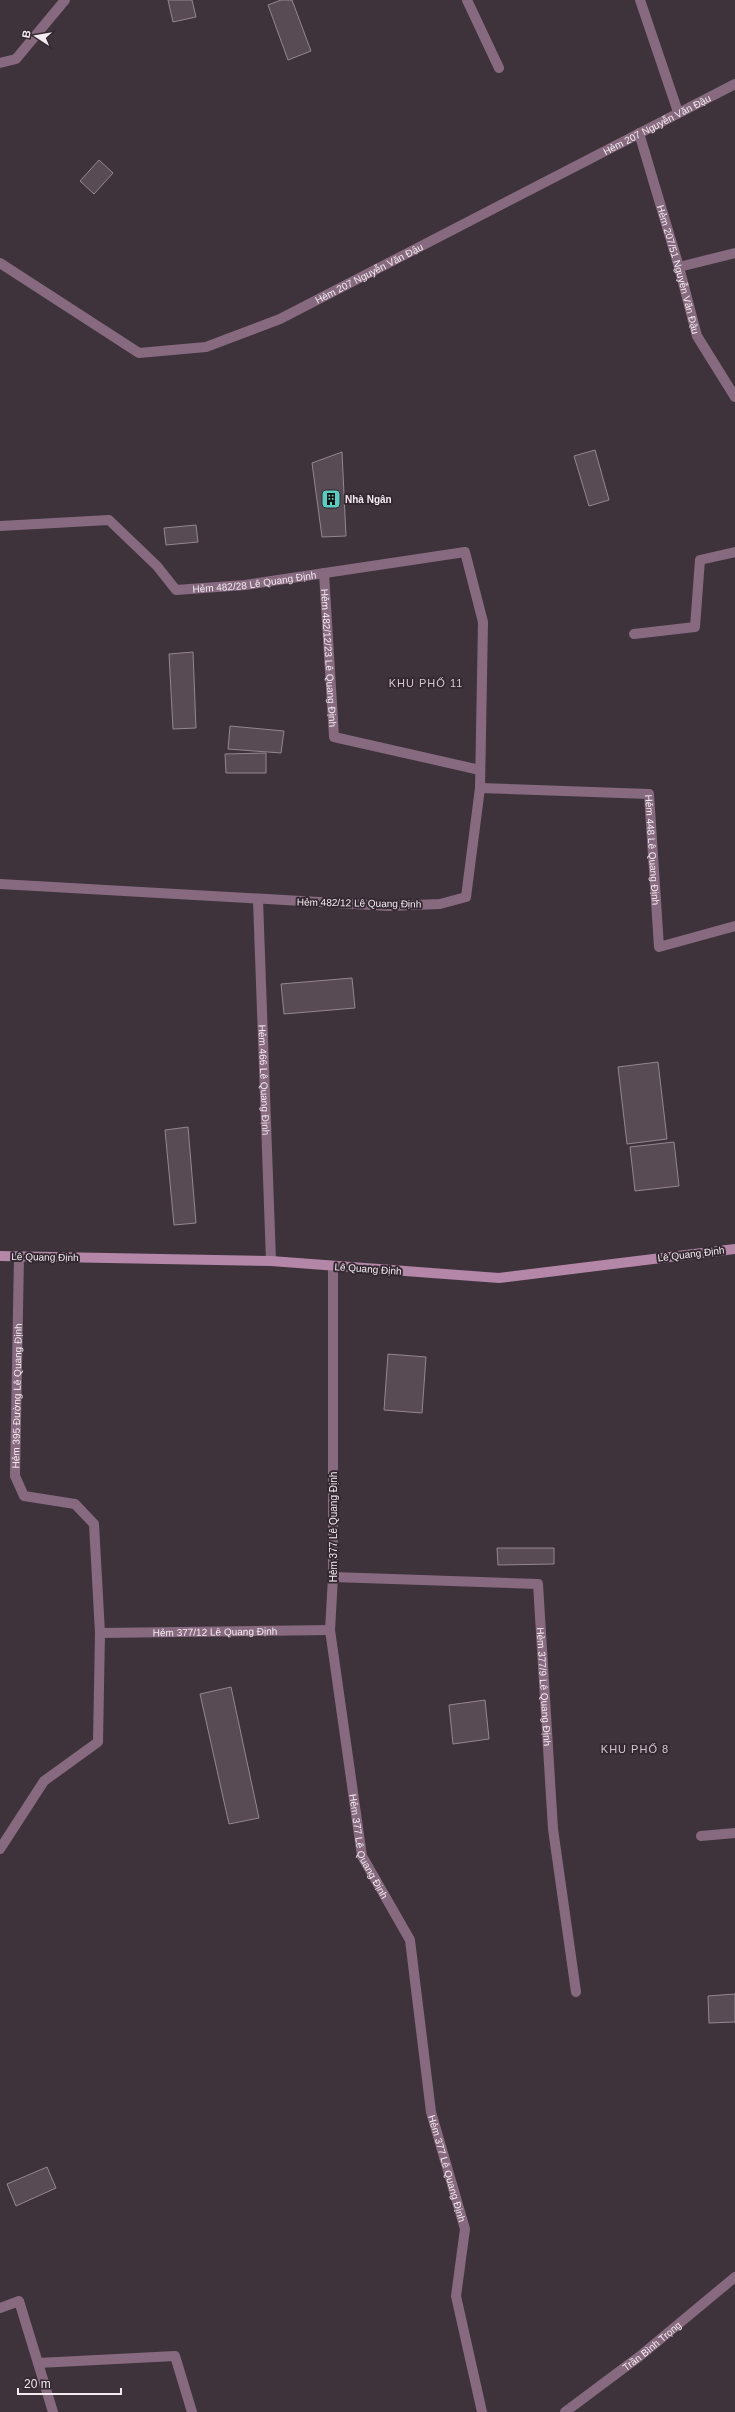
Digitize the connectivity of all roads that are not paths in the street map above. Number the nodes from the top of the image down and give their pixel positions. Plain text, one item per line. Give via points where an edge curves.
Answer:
1 (65, 0) edge
2 (467, 0) edge
3 (640, 0) edge
4 (0, 64) edge
5 (499, 68) dead end
6 (735, 84) edge
7 (678, 112) junction
8 (639, 133) junction
9 (735, 253) edge
10 (0, 263) edge
11 (679, 267) junction
12 (735, 397) edge
13 (0, 526) edge
14 (735, 552) edge
15 (324, 573) junction
16 (483, 622) joint
17 (634, 634) dead end
18 (480, 770) junction
19 (480, 788) junction
20 (0, 884) edge
21 (258, 900) junction
22 (735, 926) edge
23 (735, 1249) edge
24 (0, 1256) edge
25 (19, 1256) junction
26 (271, 1261) junction
27 (333, 1266) junction
28 (333, 1577) junction
29 (330, 1630) junction
30 (100, 1633) junction
31 (735, 1832) edge
32 (701, 1836) dead end
33 (0, 1849) edge
34 (576, 1992) dead end
35 (735, 2277) edge
36 (0, 2308) edge
37 (38, 2363) junction
38 (53, 2412) edge
39 (192, 2412) edge
40 (482, 2412) edge
41 (565, 2412) edge

1 - 4 street via 16,59
2 - 5 street
3 - 7 street
6 - 7 street, Hẻm 207 Nguyễn Văn Đậu
7 - 8 street, Hẻm 207 Nguyễn Văn Đậu
8 - 10 street, Hẻm 207 Nguyễn Văn Đậu via 280,319 206,347 139,353
8 - 11 street, Hẻm 207/51 Nguyễn Văn Đậu
9 - 11 street
11 - 12 street, Hẻm 207/51 Nguyễn Văn Đậu via 696,336
13 - 15 street, Hẻm 482/28 Lê Quang Định via 109,520 157,566 176,590 245,585
14 - 17 street via 700,560 695,627
15 - 16 street, Hẻm 482/28 Lê Quang Định via 464,552
15 - 18 street, Hẻm 482/12/23 Lê Quang Định via 334,737
16 - 18 street, Hẻm 482/12 Lê Quang Định
18 - 19 street, Hẻm 482/12 Lê Quang Định
19 - 21 street, Hẻm 482/12 Lê Quang Định via 466,897 440,904 396,906
19 - 22 street, Hẻm 448 Lê Quang Định via 649,794 659,947
20 - 21 street, Hẻm 482/12 Lê Quang Định
21 - 26 street, Hẻm 466 Lê Quang Định
23 - 27 main road, Lê Quang Định via 499,1278
24 - 25 main road, Lê Quang Định
25 - 26 main road, Lê Quang Định
25 - 30 street, Hẻm 395 Đường Lê Quang Định via 15,1476 24,1496 75,1504 94,1524
26 - 27 main road, Lê Quang Định
27 - 28 street, Hẻm 377 Lê Quang Định
28 - 29 street, Hẻm 377 Lê Quang Định
28 - 34 street, Hẻm 377/9 Lê Quang Định via 538,1584 553,1829
29 - 30 street, Hẻm 377/12 Lê Quang Định
29 - 40 street, Hẻm 377 Lê Quang Định via 362,1856 410,1940 431,2112 465,2229 456,2296
30 - 33 street, Hẻm 395 Đường Lê Quang Định via 98,1742 44,1781
31 - 32 street
35 - 41 street, Trần Bình Trọng via 640,2356
36 - 37 street via 20,2300
37 - 38 street
37 - 39 street via 175,2356

